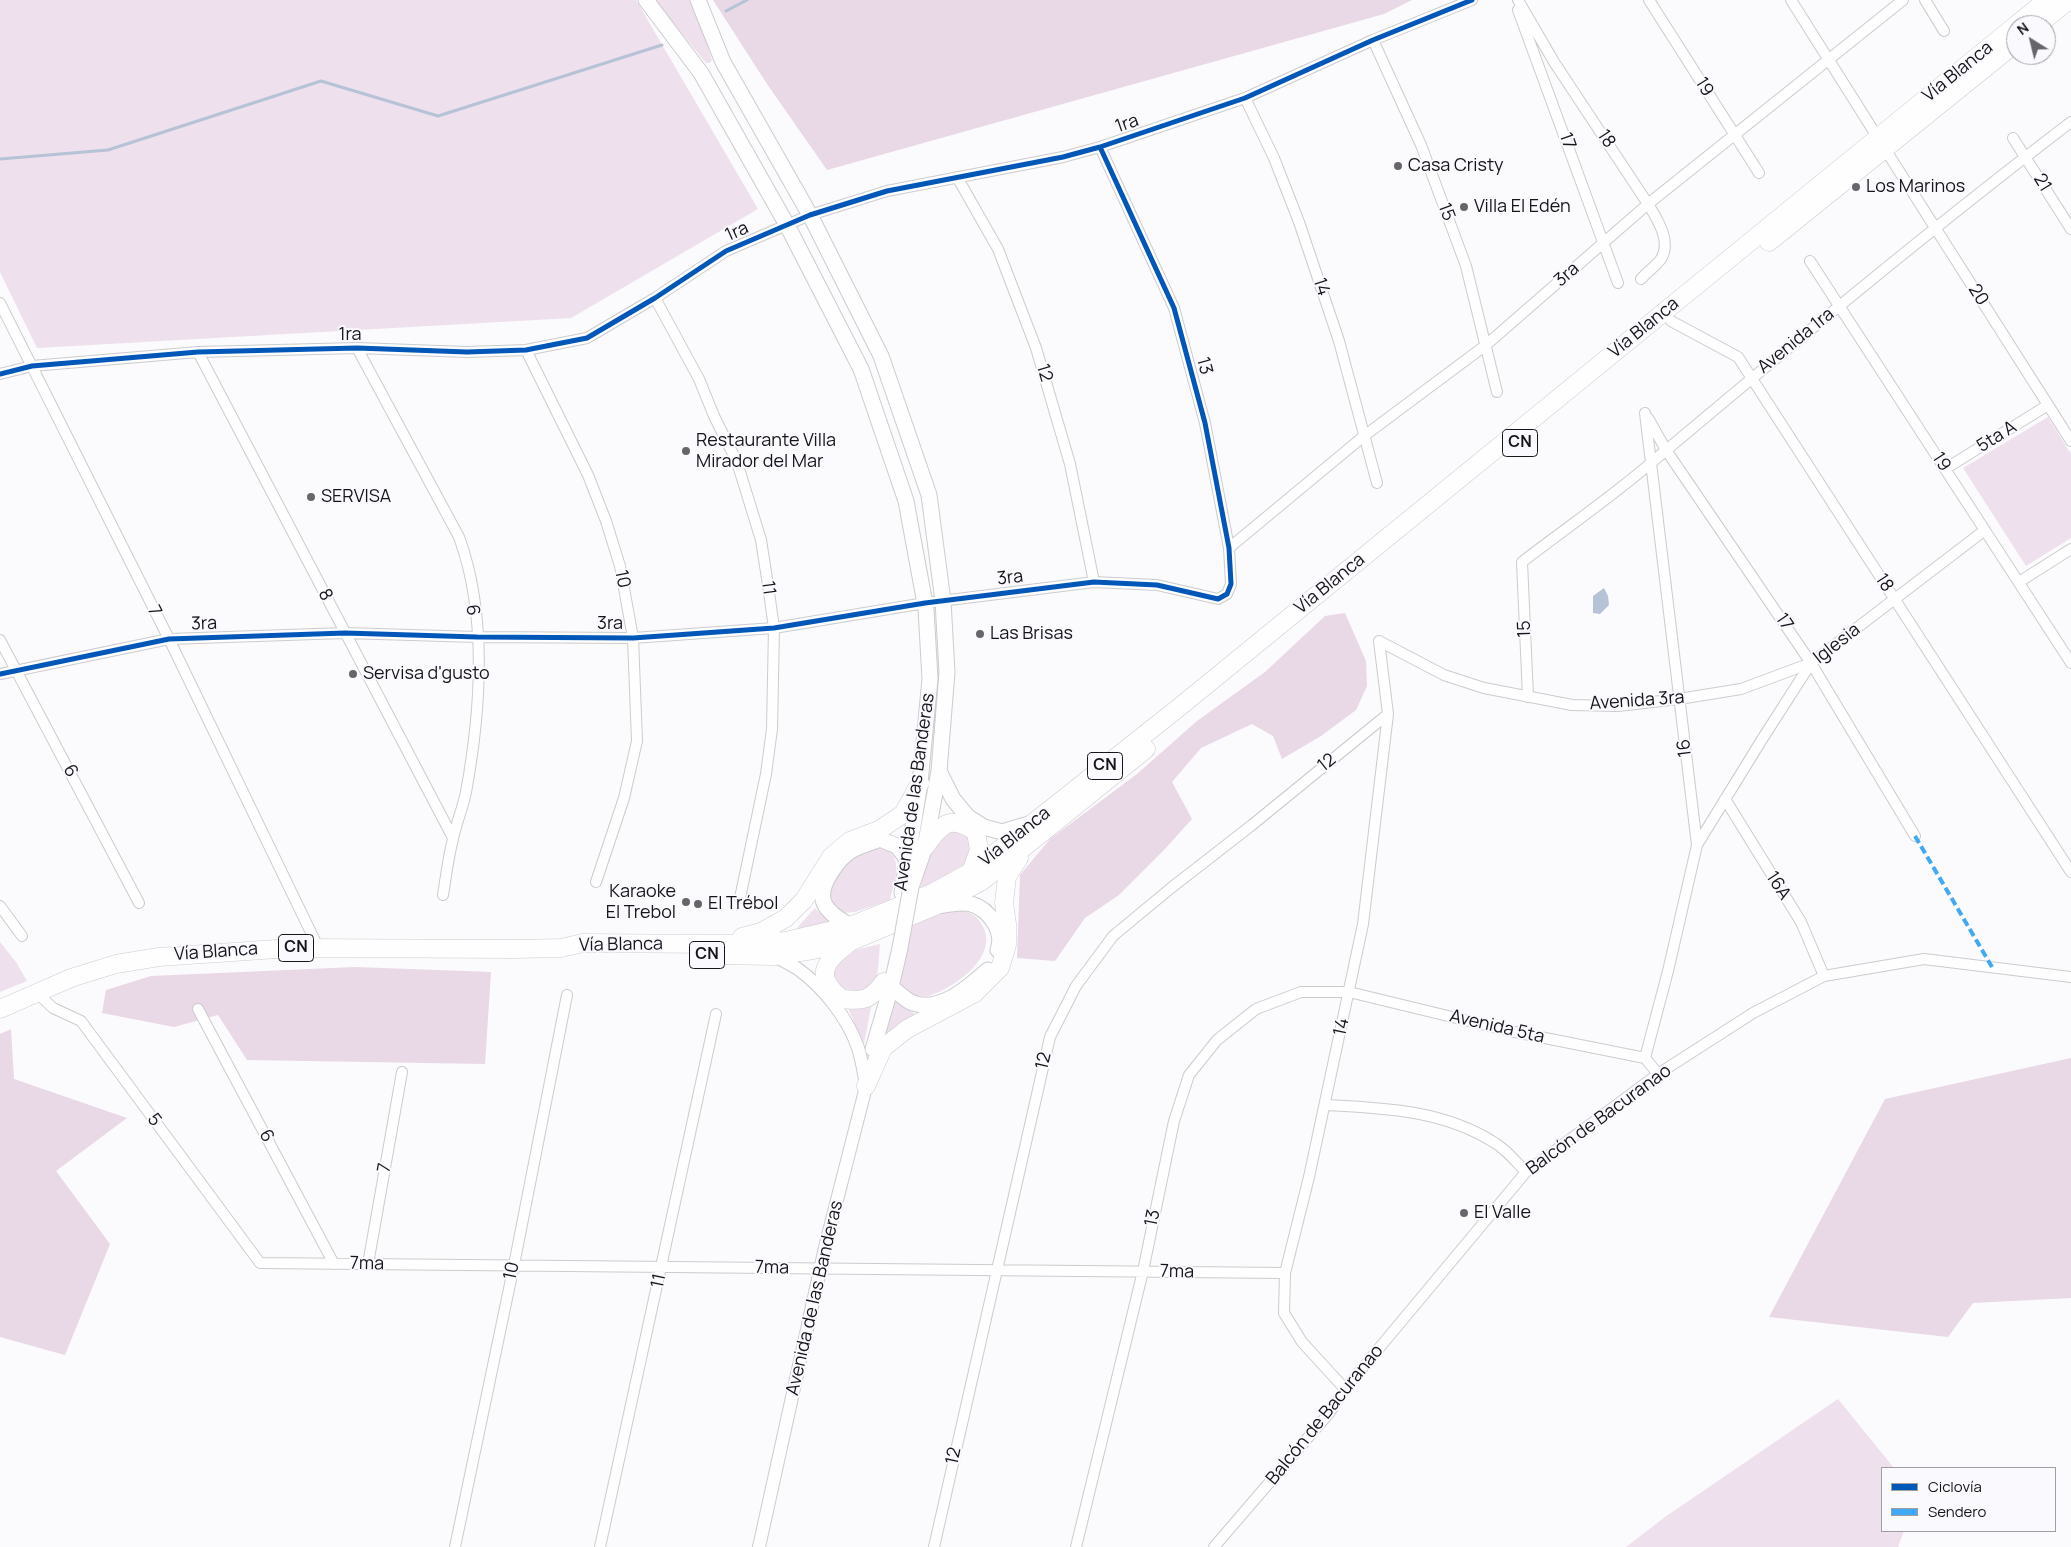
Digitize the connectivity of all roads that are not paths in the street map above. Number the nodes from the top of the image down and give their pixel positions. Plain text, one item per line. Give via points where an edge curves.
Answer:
1 (646, 0) edge
2 (698, 0) edge
3 (1472, 0) edge
4 (1516, 0) edge
5 (1649, 0) edge
6 (1791, 0) edge
7 (1903, 0) edge
8 (1925, 0) edge
9 (2047, 0) edge
10 (2069, 0) edge
11 (2028, 15) edge
12 (2050, 15) edge
13 (1944, 31) dead end
14 (2006, 34) edge
15 (1373, 40) junction
16 (2006, 51) edge
17 (1829, 61) junction
18 (1244, 98) junction
19 (2071, 122) edge
20 (1734, 135) junction
21 (2013, 138) dead end
22 (1882, 144) junction
23 (1100, 147) junction
24 (2026, 157) junction
25 (1759, 173) dead end
26 (957, 177) junction
27 (1648, 204) junction
28 (810, 215) junction
29 (787, 225) junction
30 (1935, 228) junction
31 (2071, 229) edge
32 (1604, 242) junction
33 (1810, 261) dead end
34 (1641, 278) dead end
35 (1618, 283) dead end
36 (655, 298) junction
37 (0, 303) edge
38 (1840, 306) junction
39 (1671, 321) junction
40 (1486, 345) junction
41 (357, 348) junction
42 (526, 350) junction
43 (198, 352) junction
44 (32, 366) junction
45 (0, 374) edge
46 (1752, 377) junction
47 (1497, 392) dead end
48 (2048, 405) junction
49 (1645, 412) joint
50 (1364, 436) junction
51 (2071, 442) edge
52 (1666, 450) junction
53 (1651, 464) junction
54 (1945, 469) junction
55 (1378, 483) dead end
56 (1985, 530) junction
57 (1228, 548) junction
58 (2071, 549) edge
59 (1522, 562) joint
60 (1094, 582) junction
61 (2018, 582) junction
62 (1218, 599) joint
63 (1895, 599) junction
64 (943, 601) junction
65 (925, 603) junction
66 (774, 628) junction
67 (345, 633) junction
68 (477, 637) junction
69 (633, 638) junction
70 (0, 640) edge
71 (169, 640) junction
72 (1379, 641) joint
73 (1811, 663) junction
74 (2071, 663) edge
75 (17, 671) junction
76 (0, 674) edge
77 (1528, 697) junction
78 (1679, 699) junction
79 (1388, 714) junction
80 (939, 771) junction
81 (920, 783) junction
82 (1725, 799) junction
83 (1033, 823) junction
84 (1915, 836) dead end
85 (453, 838) junction
86 (1697, 845) junction
87 (1026, 846) junction
88 (925, 847) junction
89 (906, 859) junction
90 (971, 872) junction
91 (2071, 872) edge
92 (596, 882) dead end
93 (907, 890) junction
94 (443, 895) dead end
95 (740, 898) dead end
96 (139, 903) dead end
97 (0, 906) edge
98 (935, 906) junction
99 (851, 934) junction
100 (22, 936) dead end
101 (717, 944) junction
102 (318, 948) junction
103 (561, 948) junction
104 (774, 956) junction
105 (1824, 976) junction
106 (2071, 977) edge
107 (888, 985) junction
108 (36, 992) junction
109 (1349, 992) junction
110 (567, 995) dead end
111 (0, 998) edge
112 (0, 1009) edge
113 (198, 1009) dead end
114 (716, 1014) dead end
115 (873, 1049) joint
116 (1644, 1058) junction
117 (402, 1072) dead end
118 (1658, 1074) junction
119 (866, 1086) junction
120 (1325, 1105) junction
121 (1526, 1172) junction
122 (260, 1263) joint
123 (334, 1264) junction
124 (368, 1264) junction
125 (514, 1265) junction
126 (662, 1267) junction
127 (820, 1268) junction
128 (995, 1270) junction
129 (1143, 1271) junction
130 (1284, 1273) junction
131 (1345, 1389) junction
132 (455, 1547) edge
133 (600, 1547) edge
134 (759, 1547) edge
135 (934, 1547) edge
136 (1076, 1547) edge
137 (1214, 1547) edge

1 - 29 main road, Avenida de las Banderas via 702,74
2 - 28 main road, Avenida de las Banderas via 723,62
3 - 15 street, 1ra
4 - 27 street, 18
4 - 32 street, 17
5 - 20 street, 19
6 - 17 street, 20
7 - 17 street, 3ra
8 - 13 street
9 - 11 highway, Vía Blanca / CN
10 - 12 highway
14 - 22 highway, Vía Blanca / CN
15 - 18 street, 1ra
15 - 40 street, 15 via 1421,144 1466,266
16 - 22 highway, Vía Blanca / CN
17 - 20 street, 3ra
17 - 22 street, 20
18 - 23 street, 1ra
18 - 50 street, 14 via 1274,158 1299,222 1339,341
19 - 24 street, Avenida 1ra
20 - 25 street, 19
20 - 27 street, 3ra
21 - 24 street, 21
22 - 30 street, 20
22 - 39 highway, Vía Blanca / CN
22 - 83 highway, Vía Blanca / CN
23 - 26 street, 1ra
23 - 57 street, 13 via 1174,308 1205,423
24 - 30 street, Avenida 1ra
24 - 31 street, 21
26 - 28 street, 1ra via 887,191
26 - 60 street, 12 via 998,249 1036,348 1070,464
27 - 32 street, 3ra
27 - 34 street, 18 via 1660,225 1664,252
28 - 29 street, 1ra
28 - 64 main road, Avenida de las Banderas via 881,356 929,495
29 - 36 street, 1ra via 726,251
29 - 65 main road, Avenida de las Banderas via 861,369 906,501
30 - 38 street, Avenida 1ra
30 - 48 street, 20
32 - 35 street, 17
32 - 40 street, 3ra
33 - 38 street, 19
36 - 42 street, 1ra via 587,338
36 - 66 street, 11 via 737,462 761,540
37 - 44 street, 7
38 - 46 street, Avenida 1ra
38 - 54 street, 19
39 - 46 street, 18 via 1738,357
39 - 87 highway, Vía Blanca / CN
40 - 47 street, 15
40 - 50 street, 3ra
41 - 42 street, 1ra via 467,352
41 - 43 street, 1ra
41 - 68 street, 9 via 459,537 472,584
42 - 69 street, 10 via 588,475 606,521 620,566
43 - 44 street, 1ra
43 - 67 street, 8
44 - 45 street, 1ra
44 - 71 street, 7
46 - 52 street, Avenida 1ra
46 - 63 street, 18
48 - 51 street, 20
48 - 54 street, 5ta A
49 - 52 street, 17
49 - 53 street, 16
50 - 55 street, 14
50 - 57 street, 3ra
52 - 53 street, Avenida 1ra
52 - 73 street, 17
53 - 59 street, Avenida 1ra
53 - 78 street, 16
54 - 56 street, 19
56 - 61 street, 19
56 - 63 street, Iglesia
57 - 62 street, 13 via 1231,584 1227,594
58 - 61 street
59 - 77 street, 15
60 - 62 street, 3ra via 1157,585
60 - 64 street, 3ra
61 - 74 street, 19
63 - 73 street, Iglesia
63 - 91 street, 18
64 - 65 street, 3ra
64 - 80 main road, Avenida de las Banderas via 947,672
65 - 66 street, 3ra
65 - 81 main road, Avenida de las Banderas via 930,679
66 - 69 street, 3ra
66 - 95 street, 11 via 772,729
67 - 68 street, 3ra
67 - 71 street, 3ra
67 - 85 street, 8
68 - 69 street, 3ra
68 - 85 street, 9 via 480,684 475,738 466,794
69 - 92 street, 10 via 637,740 624,798
70 - 75 street, 6
71 - 75 street, 3ra
71 - 102 street, 7
72 - 77 street, Avenida 3ra via 1444,675
72 - 79 street, 14
73 - 78 street, Avenida 3ra via 1741,689
73 - 82 street, Iglesia
73 - 84 street, 17
75 - 76 street, 3ra
75 - 96 street, 6
77 - 78 street, Avenida 3ra via 1572,705 1618,706
78 - 86 street, 16
79 - 109 street, 14 via 1363,924
79 - 128 street, 12 via 1113,936 1076,986 1050,1037
80 - 83 main road via 953,800 968,817 984,827 1002,832
80 - 88 main road, Avenida de las Banderas
81 - 89 main road, Avenida de las Banderas
81 - 101 highway via 903,814 879,830 850,841 831,857 804,900 786,918 761,932
82 - 86 street, Iglesia
82 - 105 street, 16A via 1801,922
83 - 90 highway, Vía Blanca / CN
85 - 94 street, 9
86 - 116 street, 16
87 - 98 highway, Vía Blanca / CN via 982,881
87 - 119 highway via 1007,877 1004,903 1007,945 1000,968 975,993 907,1029 883,1048
88 - 90 highway via 938,829 951,822 965,824 976,832 979,850
88 - 93 main road, Avenida de las Banderas
89 - 93 main road, Avenida de las Banderas
89 - 99 main road via 897,846 880,840 853,849 834,867 824,887 824,902
90 - 99 highway, Vía Blanca / CN
93 - 107 main road, Avenida de las Banderas, bridge
97 - 100 street
98 - 99 highway, Vía Blanca / CN
98 - 107 main road via 970,904 986,913 998,929 1000,946 994,964 949,999 927,1006 912,1003
99 - 101 highway, Vía Blanca / CN
99 - 104 highway, Vía Blanca / CN via 812,950
99 - 107 highway via 827,964 826,983 841,999 859,1000 873,996
101 - 103 highway, Vía Blanca / CN via 583,943
102 - 103 highway, Vía Blanca / CN
102 - 108 highway, Vía Blanca / CN via 252,949 159,957 116,964
103 - 104 highway, Vía Blanca / CN via 583,954
104 - 119 street via 798,969 837,1008 850,1027 858,1048
105 - 106 street, Balcón de Bacuranao via 1924,959
105 - 118 street, Balcón de Bacuranao via 1753,1013
107 - 115 main road, Avenida de las Banderas
108 - 111 highway
108 - 112 highway, Vía Blanca / CN
108 - 122 street, 5 via 53,1008 81,1021
109 - 116 street, Avenida 5ta via 1510,1031
109 - 120 street, 14
109 - 129 street, 13 via 1301,992 1256,1009 1217,1040 1190,1075 1174,1121
110 - 125 street, 10
113 - 123 street, 6
114 - 126 street, 11
115 - 119 street, Avenida de las Banderas
116 - 118 street
117 - 124 street, 7
118 - 121 street, Balcón de Bacuranao
119 - 127 street, Avenida de las Banderas
120 - 121 street via 1392,1109 1446,1119 1496,1143
120 - 130 street, 14
121 - 131 street, Balcón de Bacuranao
122 - 123 street, 7ma
123 - 124 street, 7ma
124 - 125 street, 7ma
125 - 126 street, 7ma
125 - 132 street, 10
126 - 127 street, 7ma
126 - 133 street, 11
127 - 128 street, 7ma
127 - 134 street, Avenida de las Banderas
128 - 129 street, 7ma
128 - 135 street, 12
129 - 130 street, 7ma
129 - 136 street, 13
130 - 131 street, 14 via 1284,1313 1302,1342
131 - 137 street, Balcón de Bacuranao via 1330,1412

